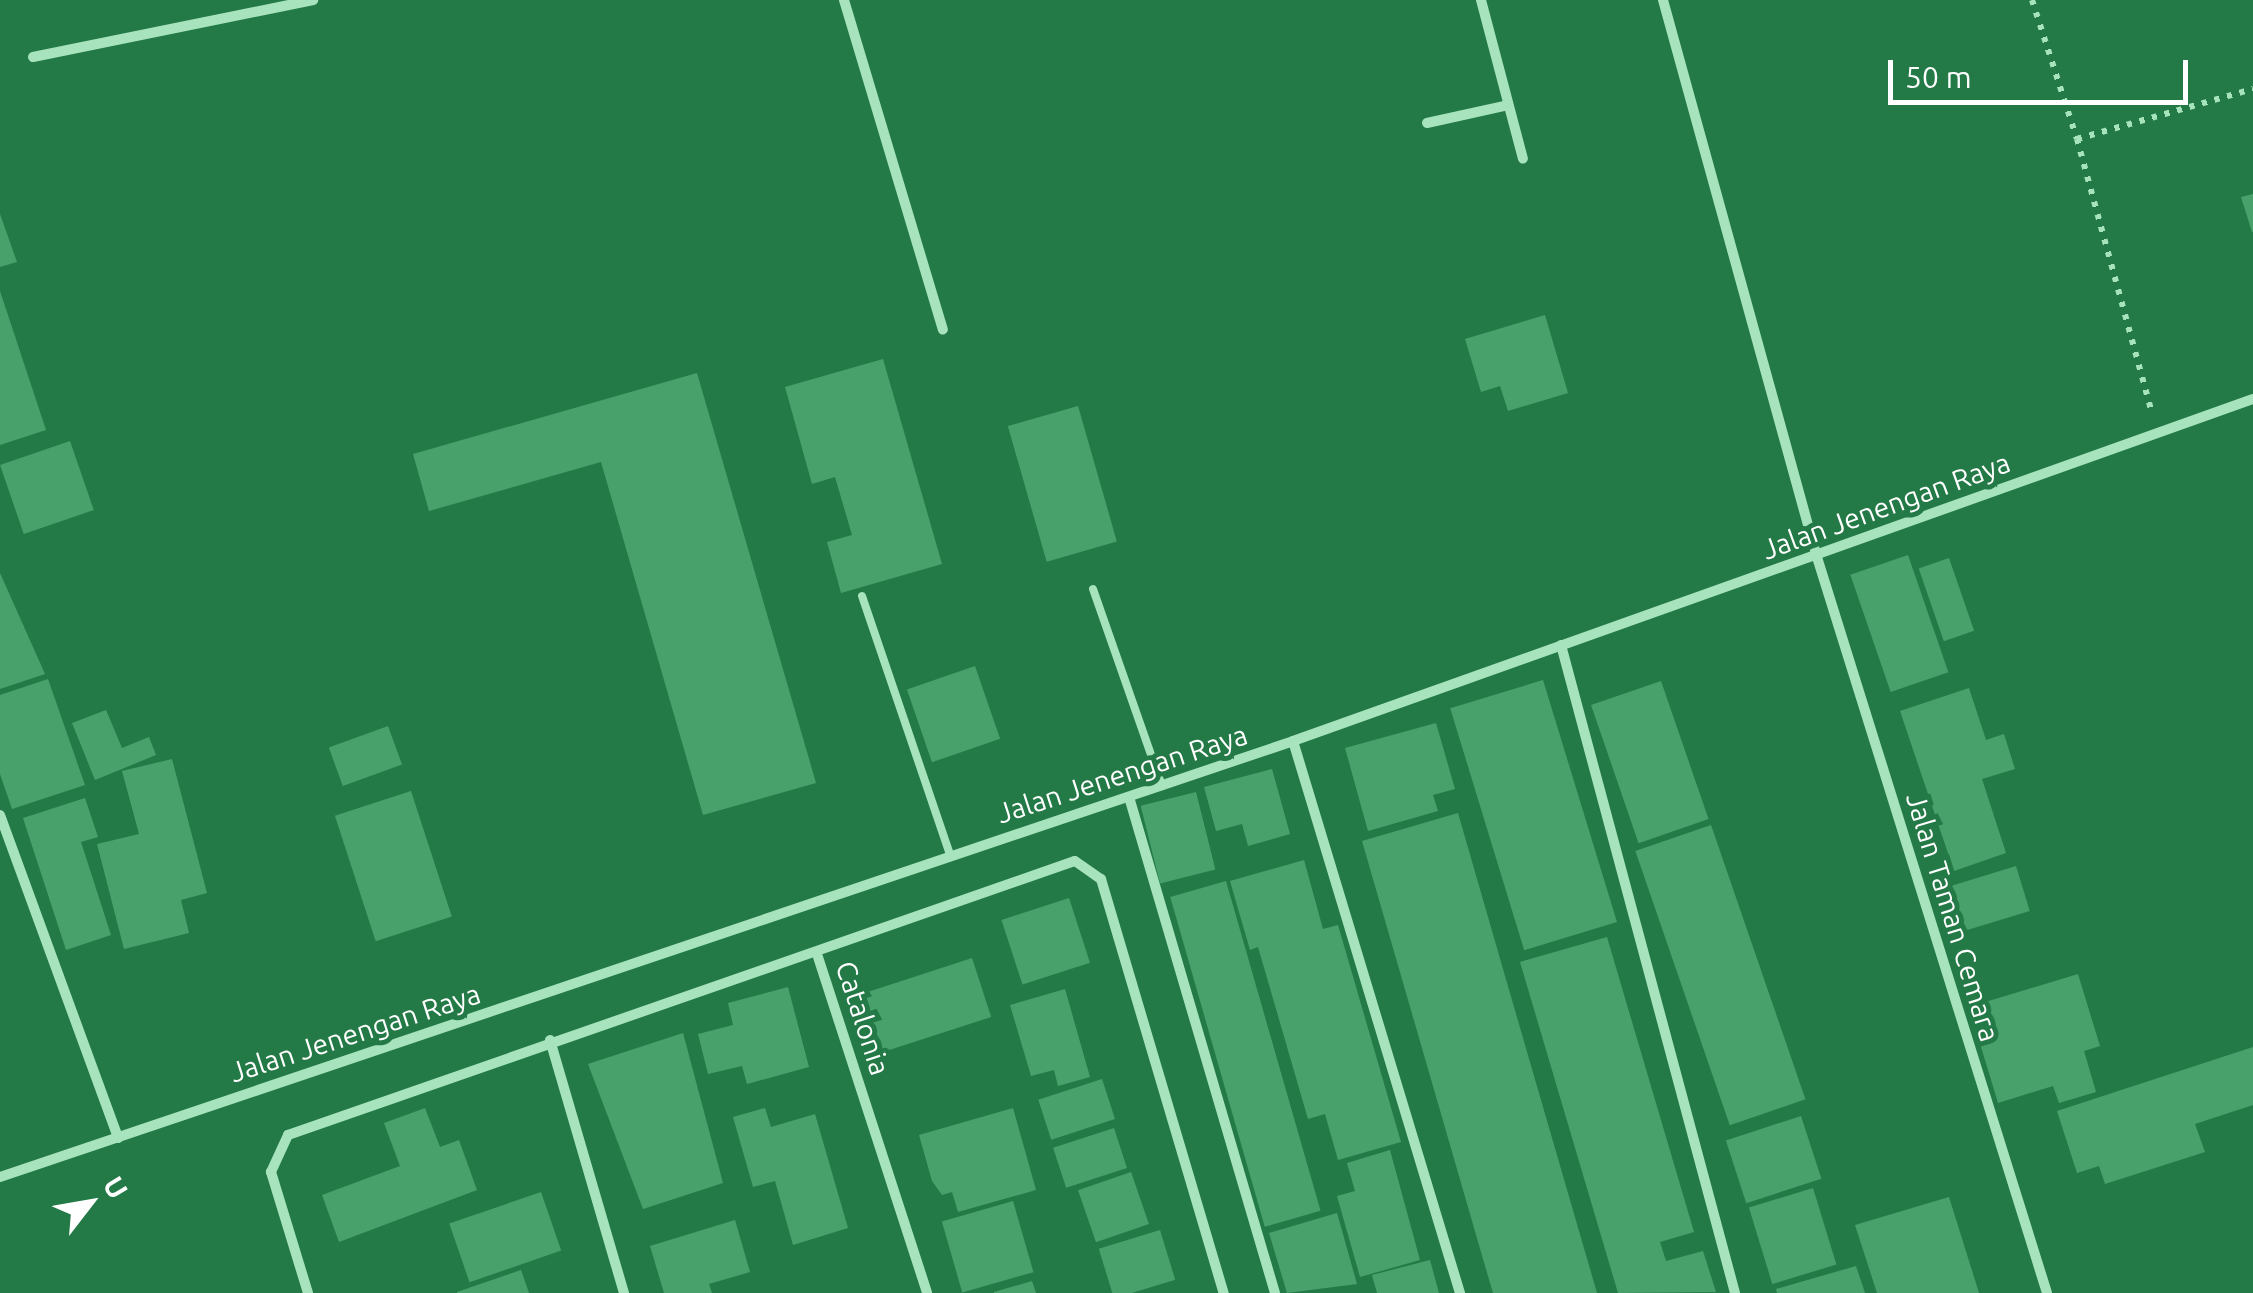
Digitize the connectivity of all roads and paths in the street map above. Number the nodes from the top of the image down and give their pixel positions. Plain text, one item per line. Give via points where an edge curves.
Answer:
1 (313, 0) edge
2 (844, 0) edge
3 (1481, 0) edge
4 (1663, 0) edge
5 (2032, 0) edge
6 (33, 57) dead end
7 (2253, 89) edge
8 (1508, 106) junction
9 (1427, 124) dead end
10 (2077, 139) junction
11 (1523, 159) dead end
12 (943, 329) dead end
13 (2253, 399) edge
14 (2158, 433) junction
15 (1816, 554) junction
16 (1093, 589) dead end
17 (862, 596) dead end
18 (1561, 645) junction
19 (1292, 741) junction
20 (1162, 786) junction
21 (1128, 797) junction
22 (0, 814) edge
23 (950, 855) junction
24 (818, 956) junction
25 (550, 1040) junction
26 (118, 1138) junction
27 (0, 1176) edge
28 (308, 1293) edge
29 (624, 1293) edge
30 (927, 1293) edge
31 (1224, 1293) edge
32 (1275, 1293) edge
33 (1460, 1293) edge
34 (1734, 1293) edge
35 (2047, 1293) edge

1 - 6 street
2 - 12 street
3 - 8 street
4 - 15 street, Jalan Taman Cemara
5 - 10 path
7 - 10 path
8 - 9 street
8 - 11 street
10 - 14 path
13 - 14 street, Jalan Jenengan Raya
14 - 15 street, Jalan Jenengan Raya
15 - 18 street, Jalan Jenengan Raya
15 - 35 street, Jalan Taman Cemara
16 - 20 lane
17 - 23 lane
18 - 19 street, Jalan Jenengan Raya
18 - 34 street
19 - 20 street, Jalan Jenengan Raya
19 - 33 street
20 - 21 street, Jalan Jenengan Raya
21 - 23 street, Jalan Jenengan Raya
21 - 32 street
22 - 26 street
23 - 26 street, Jalan Jenengan Raya
24 - 25 street
24 - 30 street, Catalonia
24 - 31 street, Catalonia via 1072,861 1101,879
25 - 28 street via 301,1128 280,1145 271,1172
25 - 29 street
26 - 27 street, Jalan Jenengan Raya

